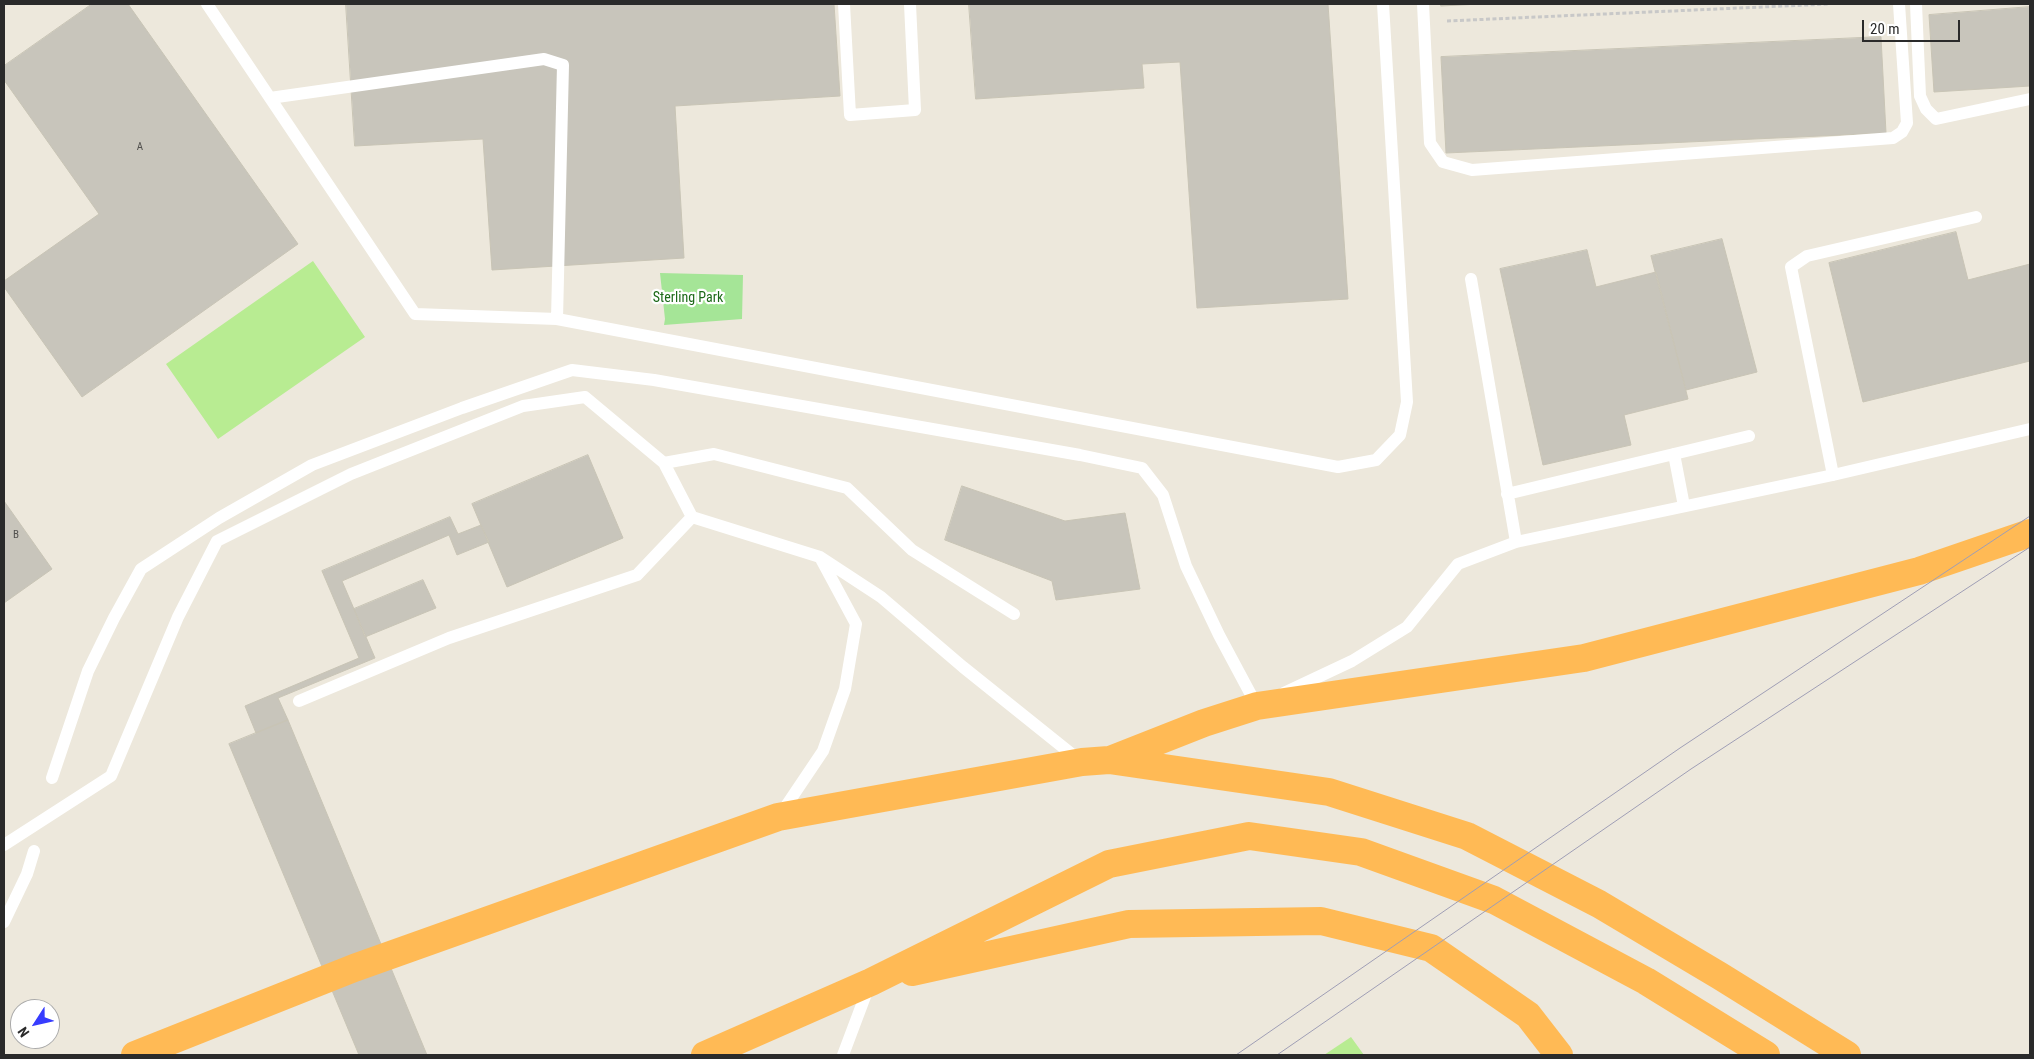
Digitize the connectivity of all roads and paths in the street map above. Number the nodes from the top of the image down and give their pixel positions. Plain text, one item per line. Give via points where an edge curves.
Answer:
1 (206, 4) edge
2 (844, 4) edge
3 (910, 4) edge
4 (1384, 4) edge
5 (1423, 4) edge
6 (1829, 4) edge
7 (1899, 4) edge
8 (1916, 4) edge
9 (1424, 22) junction
10 (270, 98) junction
11 (2030, 99) edge
12 (1976, 217) dead end
13 (1471, 279) dead end
14 (557, 319) junction
15 (2030, 429) edge
16 (1749, 436) dead end
17 (1674, 454) junction
18 (664, 463) junction
19 (1833, 475) junction
20 (1507, 494) junction
21 (1684, 506) junction
22 (692, 517) junction
23 (2030, 533) edge
24 (1516, 542) junction
25 (820, 556) junction
26 (1014, 614) dead end
27 (299, 701) dead end
28 (1258, 706) junction
29 (1109, 760) junction
30 (1082, 762) junction
31 (52, 778) dead end
32 (778, 817) junction
33 (4, 845) edge
34 (34, 851) dead end
35 (4, 922) edge
36 (871, 982) junction
37 (135, 1055) edge
38 (705, 1055) edge
39 (843, 1055) edge
40 (1559, 1055) edge
41 (1766, 1055) edge
42 (1847, 1055) edge

1 - 10 lane
2 - 3 lane via 850,115 915,110
4 - 14 lane via 1407,402 1400,435 1376,460 1338,467
5 - 9 lane
6 - 9 path
7 - 9 lane via 1907,123 1893,138 1472,170 1443,162 1430,144
8 - 11 lane via 1920,96 1936,119
10 - 14 lane via 415,314
10 - 14 lane via 544,59 563,65
12 - 19 lane via 1808,256 1791,267
13 - 20 lane
15 - 19 lane
16 - 17 lane
17 - 20 lane
17 - 21 lane
18 - 22 lane
18 - 26 lane via 714,454 848,488 912,550
18 - 33 lane via 585,397 523,406 350,474 217,541 178,616 111,776
19 - 21 lane
20 - 24 lane
21 - 24 lane
22 - 25 lane
22 - 27 lane via 638,575 449,638
23 - 28 highway via 1919,571 1584,658
24 - 28 lane via 1458,564 1407,628 1352,661
25 - 30 lane via 882,597
25 - 32 lane via 856,624 845,688 823,751
28 - 29 highway
28 - 31 lane via 1186,566 1163,495 1142,468 654,380 572,370 312,465 219,518 141,569 88,671
29 - 30 highway
29 - 42 highway via 1329,792 1467,836 1599,904
30 - 32 highway
32 - 37 highway via 354,968
34 - 35 lane via 27,874
36 - 38 highway
36 - 39 lane
36 - 40 highway via 1129,924 1321,921 1431,948 1528,1015
36 - 41 highway via 1109,864 1249,836 1361,852 1494,900 1646,981

